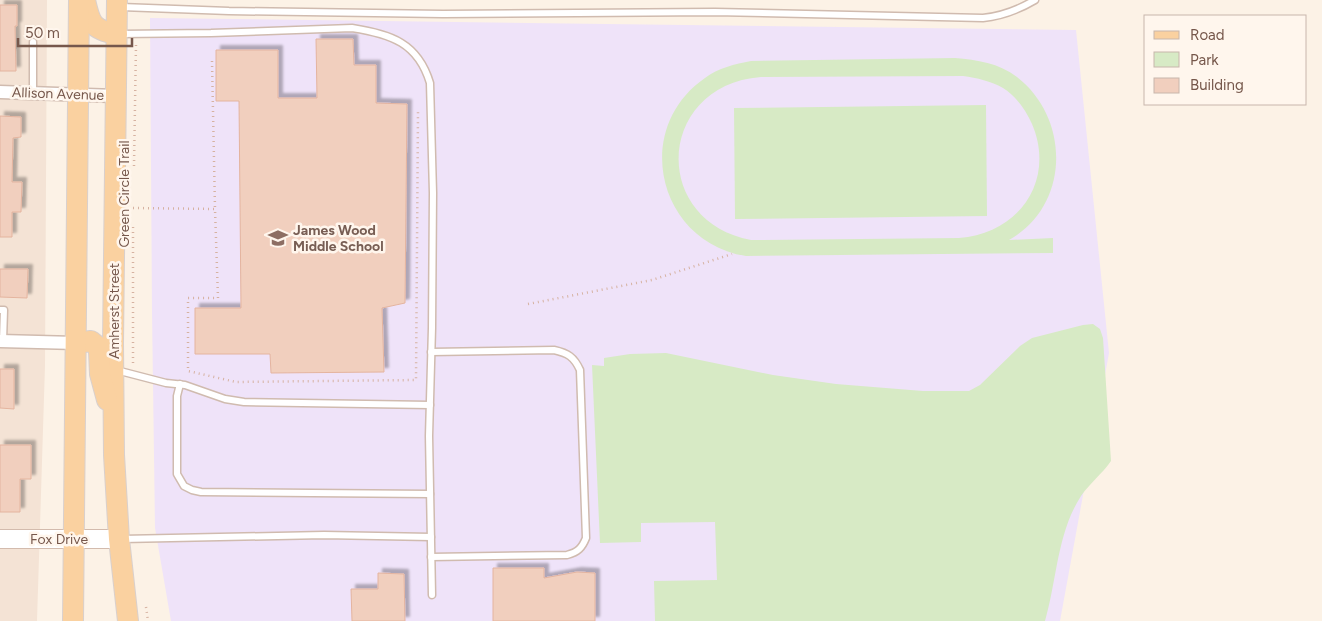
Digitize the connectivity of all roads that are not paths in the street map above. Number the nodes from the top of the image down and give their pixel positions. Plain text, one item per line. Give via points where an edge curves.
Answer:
1 (79, 0) edge
2 (85, 0) edge
3 (1035, 0) edge
4 (117, 4) edge
5 (126, 34) junction
6 (33, 42) dead end
7 (0, 92) edge
8 (33, 93) junction
9 (78, 94) junction
10 (116, 96) junction
11 (0, 310) edge
12 (1, 341) edge
13 (76, 343) junction
14 (431, 352) junction
15 (124, 372) junction
16 (180, 384) junction
17 (430, 405) junction
18 (114, 423) junction
19 (430, 494) junction
20 (431, 538) junction
21 (0, 539) edge
22 (74, 539) junction
23 (118, 539) junction
24 (431, 557) junction
25 (432, 595) dead end
26 (73, 621) edge
27 (128, 621) edge

1 - 9 main road
2 - 5 main road via 93,25 103,32
3 - 4 lane via 1001,16 983,18 716,12 443,14 229,11
4 - 5 main road, Amherst Street
5 - 10 main road, Amherst Street
5 - 14 lane via 352,28 374,31 408,46 426,69 430,83 433,193
6 - 8 lane
7 - 8 street, Allison Avenue
8 - 9 street, Allison Avenue
9 - 10 street, Allison Avenue
9 - 13 main road
10 - 15 main road, Amherst Street via 113,343
11 - 12 lane via 4,310
12 - 13 street
13 - 18 main road via 91,341 97,346 102,381
13 - 22 main road
14 - 17 lane
14 - 24 lane via 554,350 566,352 575,359 580,370 586,538 583,546 567,555
15 - 16 lane
15 - 18 main road, Amherst Street
16 - 17 lane via 244,402
16 - 19 lane via 177,396 177,474 184,486 192,490
17 - 19 lane
18 - 23 main road, Amherst Street
19 - 20 lane
20 - 23 lane
20 - 24 lane
21 - 22 main road, Fox Drive
22 - 23 main road, Fox Drive
22 - 26 main road
23 - 27 main road, Amherst Street
24 - 25 lane

